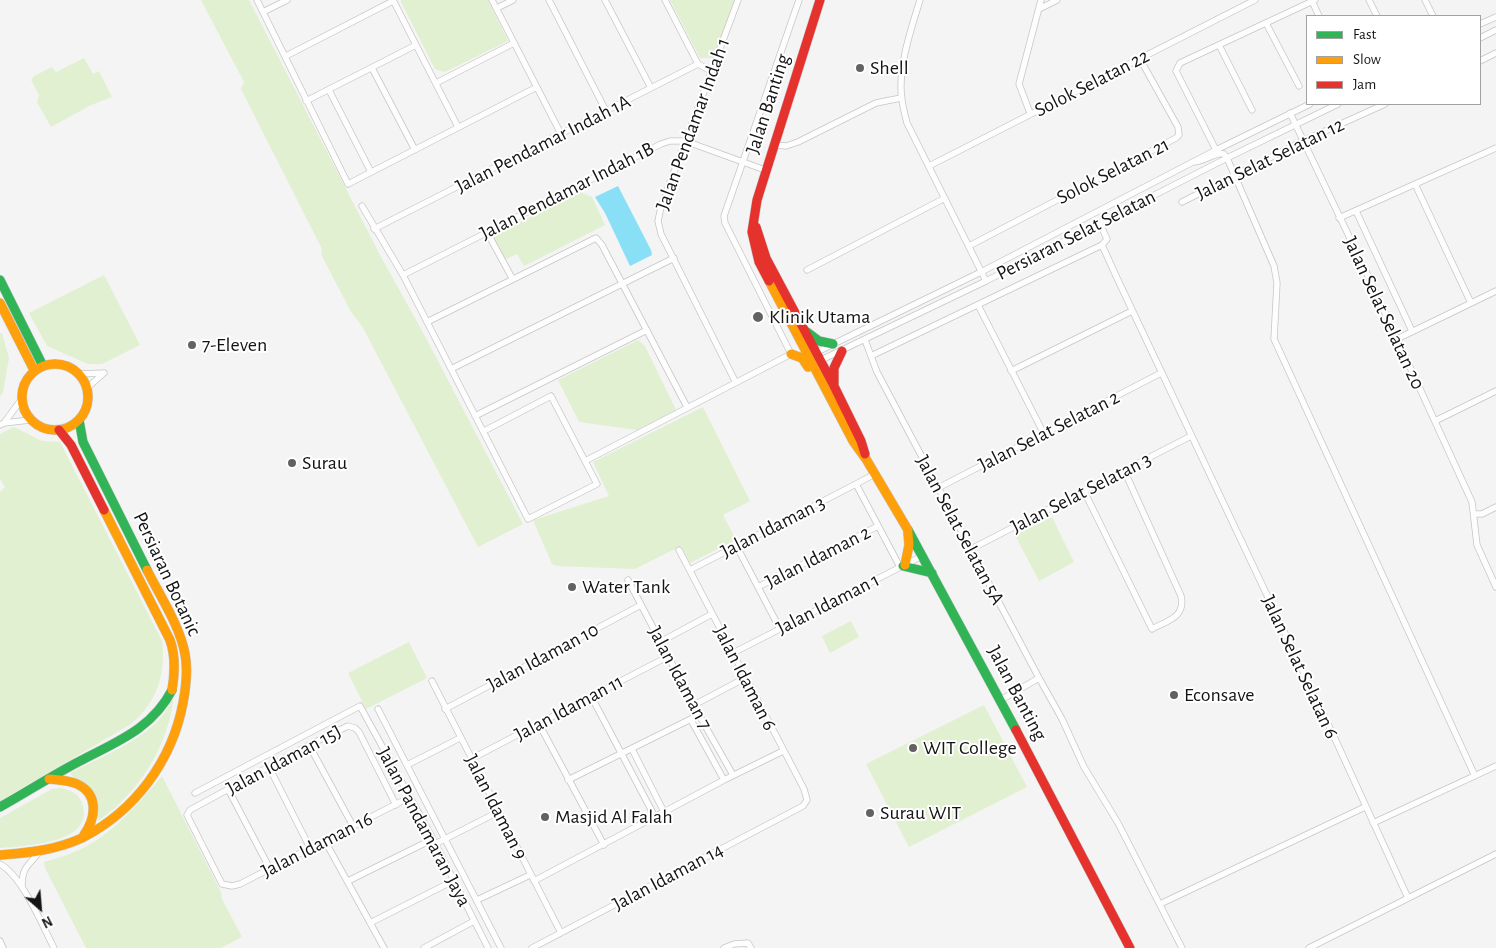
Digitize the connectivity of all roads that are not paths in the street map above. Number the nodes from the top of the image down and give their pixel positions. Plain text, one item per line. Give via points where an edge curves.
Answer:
1 (257, 0) edge
2 (287, 0) edge
3 (393, 0) edge
4 (492, 0) edge
5 (513, 0) edge
6 (548, 0) edge
7 (605, 0) edge
8 (665, 0) edge
9 (738, 0) edge
10 (799, 0) edge
11 (820, 0) edge
12 (920, 0) edge
13 (1042, 0) edge
14 (1057, 0) edge
15 (1255, 0) edge
16 (1369, 0) edge
17 (1425, 0) edge
18 (1314, 1) edge
19 (497, 8) junction
20 (1039, 9) junction
21 (263, 12) junction
22 (1319, 15) edge
23 (1376, 15) edge
24 (1432, 15) edge
25 (1496, 17) edge
26 (1266, 23) junction
27 (1481, 24) edge
28 (1496, 30) edge
29 (1481, 38) edge
30 (514, 43) junction
31 (416, 45) junction
32 (1219, 45) junction
33 (1496, 53) edge
34 (286, 56) junction
35 (1140, 59) junction
36 (1481, 60) edge
37 (698, 64) junction
38 (372, 68) junction
39 (710, 71) junction
40 (436, 84) junction
41 (1300, 86) dead end
42 (537, 87) junction
43 (651, 88) junction
44 (329, 90) junction
45 (901, 98) junction
46 (306, 101) junction
47 (1308, 105) edge
48 (1336, 105) edge
49 (1383, 105) edge
50 (1252, 110) dead end
51 (606, 111) junction
52 (1030, 113) junction
53 (1290, 113) junction
54 (1295, 124) junction
55 (458, 128) junction
56 (561, 134) junction
57 (685, 141) junction
58 (1303, 141) junction
59 (774, 145) junction
60 (1496, 148) edge
61 (415, 150) junction
62 (1216, 150) junction
63 (1227, 158) junction
64 (743, 161) junction
65 (1193, 162) junction
66 (929, 166) junction
67 (766, 170) junction
68 (371, 172) junction
69 (1234, 175) junction
70 (1415, 184) junction
71 (945, 198) junction
72 (1182, 202) dead end
73 (362, 206) dead end
74 (1356, 211) junction
75 (1339, 218) junction
76 (754, 220) junction
77 (1100, 224) junction
78 (374, 229) junction
79 (488, 232) junction
80 (1102, 245) junction
81 (969, 246) junction
82 (674, 258) junction
83 (807, 270) dead end
84 (982, 272) junction
85 (403, 275) junction
86 (512, 278) junction
87 (0, 280) edge
88 (986, 281) junction
89 (623, 284) junction
90 (1496, 291) edge
91 (0, 303) edge
92 (1471, 303) junction
93 (978, 305) junction
94 (1132, 311) junction
95 (427, 322) junction
96 (802, 326) junction
97 (647, 330) junction
98 (1412, 331) junction
99 (1397, 339) junction
100 (865, 340) junction
101 (834, 344) junction
102 (842, 351) junction
103 (791, 354) junction
104 (872, 356) junction
105 (814, 359) junction
106 (43, 366) junction
107 (451, 369) junction
108 (34, 370) junction
109 (1011, 371) junction
110 (1161, 373) junction
111 (79, 374) junction
112 (736, 381) junction
113 (87, 388) junction
114 (830, 389) junction
115 (1496, 391) edge
116 (21, 400) junction
117 (687, 407) junction
118 (475, 416) junction
119 (30, 420) junction
120 (79, 420) junction
121 (1435, 421) junction
122 (2, 424) edge
123 (59, 430) junction
124 (484, 431) junction
125 (1044, 434) junction
126 (1191, 436) junction
127 (585, 460) junction
128 (1124, 470) junction
129 (875, 474) junction
130 (856, 484) junction
131 (938, 488) junction
132 (1084, 491) junction
133 (1496, 507) edge
134 (1475, 514) junction
135 (878, 526) junction
136 (907, 528) junction
137 (737, 547) junction
138 (971, 549) junction
139 (679, 550) dead end
140 (922, 556) junction
141 (902, 566) junction
142 (690, 570) junction
143 (932, 573) junction
144 (628, 580) dead end
145 (758, 587) junction
146 (1496, 587) edge
147 (641, 605) junction
148 (712, 614) junction
149 (780, 629) junction
150 (660, 642) junction
151 (733, 654) junction
152 (668, 656) junction
153 (745, 678) junction
154 (1039, 678) junction
155 (432, 681) dead end
156 (591, 696) junction
157 (999, 701) junction
158 (694, 706) junction
159 (378, 709) dead end
160 (445, 709) junction
161 (699, 715) junction
162 (691, 720) junction
163 (539, 724) junction
164 (460, 738) junction
165 (309, 744) junction
166 (632, 749) junction
167 (783, 751) junction
168 (621, 754) junction
169 (471, 759) junction
170 (407, 765) junction
171 (1496, 766) edge
172 (269, 767) junction
173 (733, 775) junction
174 (1475, 776) junction
175 (49, 779) junction
176 (568, 780) junction
177 (724, 780) junction
178 (228, 789) junction
179 (195, 793) dead end
180 (410, 797) junction
181 (396, 805) junction
182 (803, 806) joint
183 (0, 807) edge
184 (1365, 807) junction
185 (498, 812) junction
186 (664, 812) junction
187 (655, 817) junction
188 (1373, 824) junction
189 (353, 826) junction
190 (82, 838) junction
191 (446, 838) junction
192 (325, 841) junction
193 (434, 842) junction
194 (604, 845) junction
195 (310, 848) junction
196 (40, 851) junction
197 (1496, 854) edge
198 (0, 855) edge
199 (0, 864) edge
200 (270, 869) junction
201 (532, 878) junction
202 (348, 881) junction
203 (453, 881) junction
204 (222, 884) joint
205 (1402, 886) junction
206 (22, 887) junction
207 (1416, 894) junction
208 (1408, 898) junction
209 (476, 900) junction
210 (1397, 903) junction
211 (1160, 904) junction
212 (474, 921) junction
213 (370, 923) junction
214 (561, 933) junction
215 (0, 942) edge
216 (3, 948) edge
217 (54, 948) edge
218 (384, 948) edge
219 (424, 948) edge
220 (488, 948) edge
221 (501, 948) edge
222 (532, 948) edge
223 (724, 948) edge
224 (751, 948) edge
225 (1130, 948) edge
226 (1182, 948) edge
227 (1308, 948) edge

1 - 21 street
2 - 21 street
3 - 31 street
3 - 34 street
4 - 19 street
5 - 19 street
6 - 51 street
7 - 43 street
8 - 37 street
9 - 39 street, Jalan Pendamar Indah 1
10 - 64 street
11 - 59 main road, Jalan Banting
12 - 45 street via 908,40
13 - 20 street
14 - 20 street
15 - 35 street, Solok Selatan 22
16 - 23 street
17 - 24 street
18 - 22 street
18 - 26 street
19 - 30 street
20 - 52 street via 1018,84
21 - 34 street
25 - 27 street
26 - 32 street
26 - 41 street
28 - 29 street
30 - 40 street
30 - 42 street
31 - 38 street
31 - 40 street
32 - 50 street
32 - 62 street via 1180,63 1176,71
33 - 36 street
34 - 46 street
35 - 52 street, Solok Selatan 22
35 - 81 street, Solok Selatan 21 via 1178,127 1179,135
37 - 39 street
37 - 43 street, Jalan Pendamar Indah 1A
38 - 44 street
38 - 61 street
39 - 57 street, Jalan Pendamar Indah 1
40 - 55 street
42 - 55 street
42 - 56 street
43 - 51 street, Jalan Pendamar Indah 1A
44 - 46 street
44 - 68 street
45 - 59 street via 876,103 798,142
45 - 66 street via 907,123
46 - 68 street via 348,184
47 - 53 street, Persiaran Selat Selatan
48 - 54 street, Persiaran Selat Selatan
49 - 58 street, Jalan Selat Selatan 12
51 - 56 street, Jalan Pendamar Indah 1A
52 - 66 street, Solok Selatan 22
53 - 54 street, Jalan Selat Selatan 20
53 - 62 street, Persiaran Selat Selatan
54 - 58 street, Jalan Selat Selatan 20
54 - 63 street, Persiaran Selat Selatan
55 - 61 street
56 - 78 street, Jalan Pendamar Indah 1A
57 - 64 street, Jalan Pendamar Indah 1B
57 - 79 street, Jalan Pendamar Indah 1B via 661,144
57 - 82 street, Jalan Pendamar Indah 1 via 658,221
58 - 69 street, Jalan Selat Selatan 12
58 - 75 street, Jalan Selat Selatan 20
59 - 67 main road, Jalan Banting
60 - 70 street
61 - 68 street
62 - 65 street, Persiaran Selat Selatan
63 - 65 street via 1219,153
63 - 69 street
63 - 77 street, Persiaran Selat Selatan
64 - 67 street, Jalan Pendamar Indah 1B
64 - 103 street via 724,216 725,222
65 - 84 street, Persiaran Selat Selatan
66 - 71 street
67 - 76 main road, Jalan Banting
69 - 72 street, Jalan Selat Selatan 12
69 - 174 street via 1274,266 1277,283 1274,339
70 - 74 street
70 - 92 street
71 - 81 street
71 - 83 street
73 - 78 street
74 - 75 street
74 - 98 street
75 - 99 street, Jalan Selat Selatan 20
76 - 96 main road, Jalan Banting via 766,258
76 - 105 main road, Jalan Banting via 754,250
77 - 80 street, Jalan Selat Selatan 6 via 1107,238
77 - 88 street, Persiaran Selat Selatan
78 - 85 street
79 - 85 street, Jalan Pendamar Indah 1B
79 - 86 street
80 - 93 street
80 - 94 street, Jalan Selat Selatan 6
81 - 84 street
82 - 89 street
82 - 112 street, Jalan Pendamar Indah 1
84 - 88 street
84 - 101 street, Persiaran Selat Selatan
85 - 95 street
86 - 89 street via 596,238
86 - 95 street
87 - 106 main road
88 - 100 street, Persiaran Selat Selatan
89 - 97 street
89 - 107 street
90 - 92 street
91 - 108 main road
92 - 98 street
93 - 104 street
93 - 109 street
94 - 109 street
94 - 110 street, Jalan Selat Selatan 6
95 - 107 street
96 - 101 main road via 818,341
96 - 105 main road, Jalan Banting
97 - 117 street
97 - 118 street
98 - 99 street
99 - 121 street, Jalan Selat Selatan 20
100 - 102 street, Persiaran Selat Selatan
100 - 104 street, Jalan Selat Selatan 5A
101 - 105 street, Persiaran Selat Selatan
102 - 105 street, Persiaran Selat Selatan
102 - 114 main road via 834,368
103 - 112 street
103 - 114 main road via 803,358 814,378
104 - 131 street, Jalan Selat Selatan 5A via 877,372
105 - 114 main road, Jalan Banting
106 - 108 main road
106 - 111 main road via 62,364
107 - 118 street
108 - 116 main road via 25,380
109 - 125 street
110 - 125 street, Jalan Selat Selatan 2
110 - 126 street, Jalan Selat Selatan 6
111 - 113 main road
111 - 113 street via 104,373
112 - 117 street
113 - 120 main road via 87,405
114 - 129 main road, Jalan Banting via 855,444
115 - 121 street
116 - 119 main road
116 - 122 street
117 - 127 street
118 - 124 street
119 - 122 street
119 - 123 main road via 38,427
120 - 123 main road
120 - 190 main road, Persiaran Botanic via 82,442 180,636 186,666 180,722 166,756 119,814
121 - 134 street, Jalan Selat Selatan 20
123 - 175 main road, Persiaran Botanic via 71,445 165,627 173,648 174,679 170,694 146,726
124 - 127 street via 551,396
124 - 127 street via 528,519 596,484
125 - 131 street, Jalan Selat Selatan 2
126 - 128 street, Jalan Selat Selatan 3
126 - 184 street, Jalan Selat Selatan 6
128 - 132 street, Jalan Selat Selatan 3
128 - 132 street via 1183,604 1179,614 1152,629
129 - 130 street, Jalan Idaman 3
129 - 136 main road, Jalan Banting
130 - 135 street
130 - 137 street, Jalan Idaman 3
131 - 138 street, Jalan Selat Selatan 5A
132 - 138 street, Jalan Selat Selatan 3
133 - 134 street
134 - 146 street, Jalan Selat Selatan 20 via 1477,545
135 - 141 street
135 - 145 street, Jalan Idaman 2
136 - 140 main road, Jalan Banting
136 - 141 main road via 909,545
137 - 142 street, Jalan Idaman 3
137 - 145 street
138 - 154 street, Jalan Selat Selatan 5A
139 - 142 street, Jalan Idaman 6
140 - 141 street, Jalan Idaman 1
140 - 143 main road, Jalan Banting
141 - 143 main road
141 - 149 street, Jalan Idaman 1
142 - 148 street, Jalan Idaman 6
143 - 157 main road, Jalan Banting
144 - 147 street, Jalan Idaman 7
145 - 149 street
147 - 150 street, Jalan Idaman 7
147 - 160 street, Jalan Idaman 10
148 - 150 street
148 - 151 street, Jalan Idaman 6
149 - 151 street, Jalan Idaman 1
150 - 152 street, Jalan Idaman 7
151 - 153 street, Jalan Idaman 6
152 - 156 street, Jalan Idaman 11
152 - 158 street, Jalan Idaman 7
153 - 158 street
153 - 167 street, Jalan Idaman 6
154 - 157 street
154 - 211 street, Jalan Selat Selatan 5A
155 - 160 street, Jalan Idaman 9
156 - 163 street, Jalan Idaman 11
156 - 168 street
157 - 225 main road, Jalan Banting
158 - 161 street, Jalan Idaman 7
159 - 170 street, Jalan Pandamaran Jaya
160 - 164 street, Jalan Idaman 9
161 - 162 street
161 - 173 street, Jalan Idaman 7
162 - 166 street
162 - 177 street, Jalan Idaman 7
163 - 169 street, Jalan Idaman 11
163 - 176 street
164 - 169 street, Jalan Idaman 9
164 - 170 street
165 - 172 street, Jalan Idaman 15J
165 - 181 street, Jalan Idaman 15J via 344,727 355,728
165 - 189 street
166 - 168 street
166 - 186 street
167 - 173 street
167 - 182 street, Jalan Idaman 6 via 806,795
168 - 176 street
168 - 187 street
169 - 185 street, Jalan Idaman 9
170 - 191 street, Jalan Pandamaran Jaya
171 - 174 street
172 - 178 street, Jalan Idaman 15J
172 - 195 street
173 - 177 street
174 - 188 street
175 - 183 main road, Persiaran Botanic
175 - 190 main road via 80,785 90,794 94,817
176 - 194 street
177 - 186 street
178 - 200 street
178 - 204 street, Jalan Idaman 15J via 190,810 187,815
179 - 180 street, Jalan Pandamaran Jaya via 360,706
180 - 181 street, Jalan Idaman 16
180 - 193 street, Jalan Pandamaran Jaya
181 - 189 street, Jalan Idaman 16
182 - 214 street, Jalan Idaman 14
184 - 188 street, Jalan Selat Selatan 6
184 - 211 street
185 - 191 street
185 - 201 street, Jalan Idaman 9
186 - 187 street
187 - 194 street
188 - 205 street, Jalan Selat Selatan 6
189 - 192 street, Jalan Idaman 16
190 - 196 main road, Persiaran Botanic
191 - 193 street
191 - 209 street, Jalan Pandamaran Jaya
192 - 195 street, Jalan Idaman 16
192 - 202 street
193 - 202 street
193 - 203 street, Jalan Pandamaran Jaya
194 - 201 street
195 - 200 street, Jalan Idaman 16
196 - 198 main road, Persiaran Botanic
196 - 206 street via 25,867
197 - 207 street
199 - 206 street
200 - 204 street, Jalan Idaman 16 via 236,886
201 - 209 street
201 - 214 street, Jalan Idaman 9
202 - 213 street
203 - 212 street, Jalan Pandamaran Jaya
203 - 213 street
205 - 207 street
205 - 208 street, Jalan Selat Selatan 6
205 - 210 street
206 - 217 street
207 - 208 street
208 - 210 street
209 - 221 street, Jalan Pandamaran Jaya
210 - 227 street
211 - 226 street, Jalan Selat Selatan 5A
212 - 219 street
212 - 220 street, Jalan Pandamaran Jaya
213 - 218 street
214 - 222 street, Jalan Idaman 14
215 - 216 street
223 - 224 street via 748,942

